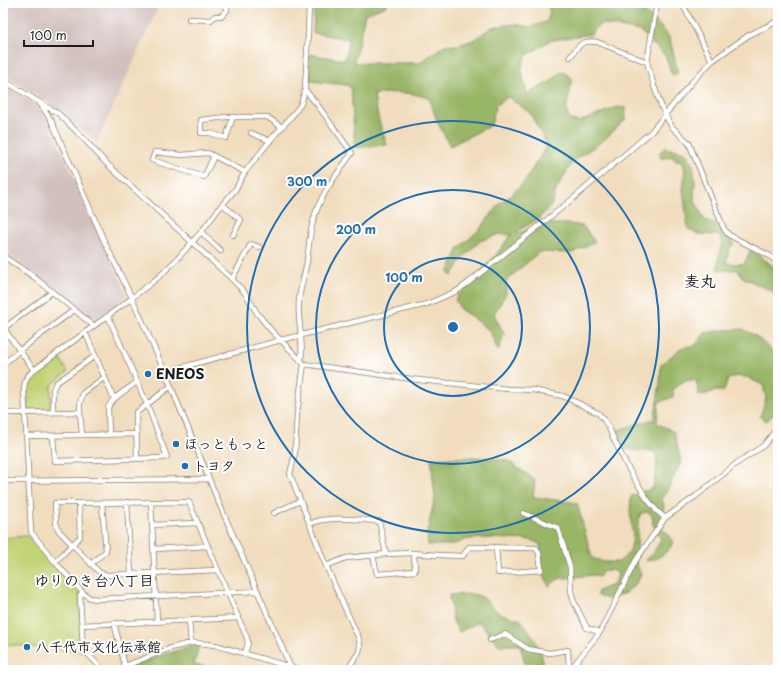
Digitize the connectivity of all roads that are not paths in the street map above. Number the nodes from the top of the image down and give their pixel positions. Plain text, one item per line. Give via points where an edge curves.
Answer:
1 (227, 3) edge
2 (309, 3) edge
3 (658, 3) edge
4 (682, 3) edge
5 (189, 19) dead end
6 (778, 21) edge
7 (570, 57) dead end
8 (712, 61) junction
9 (647, 62) junction
10 (3, 80) edge
11 (305, 90) junction
12 (39, 102) junction
13 (666, 115) junction
14 (232, 117) junction
15 (282, 127) junction
16 (251, 134) dead end
17 (270, 140) junction
18 (214, 156) junction
19 (245, 172) junction
20 (223, 205) junction
21 (201, 232) junction
22 (233, 235) dead end
23 (192, 242) junction
24 (259, 247) dead end
25 (221, 251) dead end
26 (3, 256) edge
27 (778, 263) edge
28 (232, 279) junction
29 (52, 292) junction
30 (132, 298) junction
31 (74, 310) junction
32 (108, 316) junction
33 (94, 326) junction
34 (4, 329) edge
35 (86, 332) junction
36 (301, 336) junction
37 (281, 340) junction
38 (20, 350) junction
39 (95, 356) junction
40 (303, 362) junction
41 (3, 366) edge
42 (34, 370) junction
43 (165, 372) junction
44 (105, 377) junction
45 (137, 382) junction
46 (171, 386) junction
47 (114, 399) junction
48 (146, 404) junction
49 (25, 412) junction
50 (53, 412) junction
51 (80, 412) junction
52 (3, 413) edge
53 (778, 428) edge
54 (137, 434) junction
55 (82, 435) junction
56 (109, 435) junction
57 (27, 436) junction
58 (54, 436) junction
59 (137, 459) junction
60 (209, 479) junction
61 (3, 481) edge
62 (29, 481) junction
63 (300, 501) junction
64 (127, 502) junction
65 (151, 502) junction
66 (79, 503) junction
67 (102, 503) junction
68 (274, 513) dead end
69 (523, 513) dead end
70 (665, 518) junction
71 (197, 523) junction
72 (310, 524) junction
73 (152, 525) junction
74 (73, 545) junction
75 (208, 546) junction
76 (496, 547) junction
77 (154, 548) junction
78 (414, 553) junction
79 (386, 554) junction
80 (373, 555) junction
81 (55, 562) junction
82 (91, 564) junction
83 (326, 566) junction
84 (217, 570) junction
85 (155, 572) junction
86 (131, 574) junction
87 (258, 591) junction
88 (83, 592) junction
89 (228, 593) junction
90 (156, 597) junction
91 (239, 618) junction
92 (189, 620) junction
93 (157, 621) junction
94 (114, 623) junction
95 (82, 625) junction
96 (600, 632) junction
97 (490, 640) dead end
98 (191, 643) junction
99 (245, 654) junction
100 (126, 666) junction
101 (290, 666) junction
102 (102, 670) edge
103 (115, 670) edge
104 (301, 670) edge
105 (347, 670) edge
106 (569, 670) edge

1 - 5 street via 227,10 222,16 215,16 211,20
2 - 11 street
3 - 9 street
4 - 8 street
6 - 8 street via 749,35
7 - 9 street via 579,46 589,41
8 - 13 street
9 - 13 street
10 - 12 street
11 - 15 street via 301,104
11 - 36 street via 352,153 327,189 313,220 300,289
12 - 23 street via 59,114 106,163
12 - 30 street via 51,120
13 - 27 street via 672,127 689,143 724,229 729,235 770,256
13 - 36 street via 651,132 581,192 457,291 427,304
14 - 14 street via 201,120 201,133 226,138
14 - 15 street via 267,117
15 - 17 street
16 - 17 street
17 - 19 street
18 - 18 street via 208,153 181,155 155,152 152,160 204,177
18 - 19 street
19 - 20 street
20 - 21 street
20 - 22 street via 241,220
21 - 23 street
21 - 25 street
23 - 28 street
23 - 30 street via 160,276
24 - 28 street via 250,244
26 - 29 street
28 - 37 street via 245,293 265,324
29 - 31 street
29 - 34 street
30 - 32 street
30 - 43 street
31 - 33 street
31 - 38 street
32 - 33 street
32 - 45 street
33 - 35 street
34 - 38 street
35 - 39 street
35 - 42 street
36 - 37 street
36 - 40 street
37 - 40 street
37 - 43 street
38 - 41 street
38 - 42 street
39 - 44 street
39 - 50 street via 56,383 53,389
40 - 63 street via 295,453 290,474
40 - 70 street via 419,380 533,390 563,396 603,418 647,499
42 - 49 street via 25,382
43 - 46 street
44 - 47 street
44 - 51 street via 83,393
45 - 47 street
45 - 48 street
46 - 48 street
46 - 60 street
47 - 56 street via 108,408
48 - 54 street via 136,413
48 - 59 street via 167,457
49 - 50 street
49 - 52 street
49 - 57 street
50 - 51 street
51 - 55 street
53 - 70 street via 763,446
54 - 56 street
54 - 59 street
55 - 56 street
55 - 58 street
57 - 58 street
57 - 62 street
58 - 59 street via 55,461
60 - 62 street
60 - 87 street
61 - 62 street
62 - 81 street via 31,532
63 - 68 street
63 - 72 street
64 - 65 street
64 - 67 street
64 - 86 street
65 - 71 street via 188,502
65 - 73 street
66 - 67 street
66 - 74 street via 80,537
66 - 74 street via 55,504 57,526
67 - 82 street via 106,551
69 - 96 street via 558,528 570,567 574,602 587,628
70 - 96 street via 636,560
71 - 73 street
71 - 75 street
72 - 79 street via 336,519 379,521
72 - 83 street
73 - 77 street
74 - 81 street
74 - 82 street
75 - 77 street
75 - 84 street
76 - 76 street via 536,548 541,570 498,573
76 - 78 street via 469,547 463,556
77 - 85 street
78 - 79 street
78 - 80 street via 415,571 377,574
79 - 80 street
80 - 83 street via 346,558
81 - 88 street
82 - 86 street via 105,575
83 - 105 street via 359,639 359,652
84 - 85 street
84 - 89 street
85 - 86 street
85 - 90 street
87 - 89 street
87 - 101 street
88 - 90 street via 90,598 98,599
88 - 95 street via 80,595
89 - 90 street
89 - 91 street
90 - 93 street
91 - 92 street
91 - 99 street via 248,643
92 - 93 street
92 - 98 street
93 - 94 street
94 - 95 street
94 - 100 street
95 - 102 street via 83,649
96 - 106 street
97 - 106 street via 505,634 528,650 550,653 568,650
98 - 99 street via 206,643
98 - 100 street via 165,650
99 - 101 street
100 - 103 street
101 - 104 street

